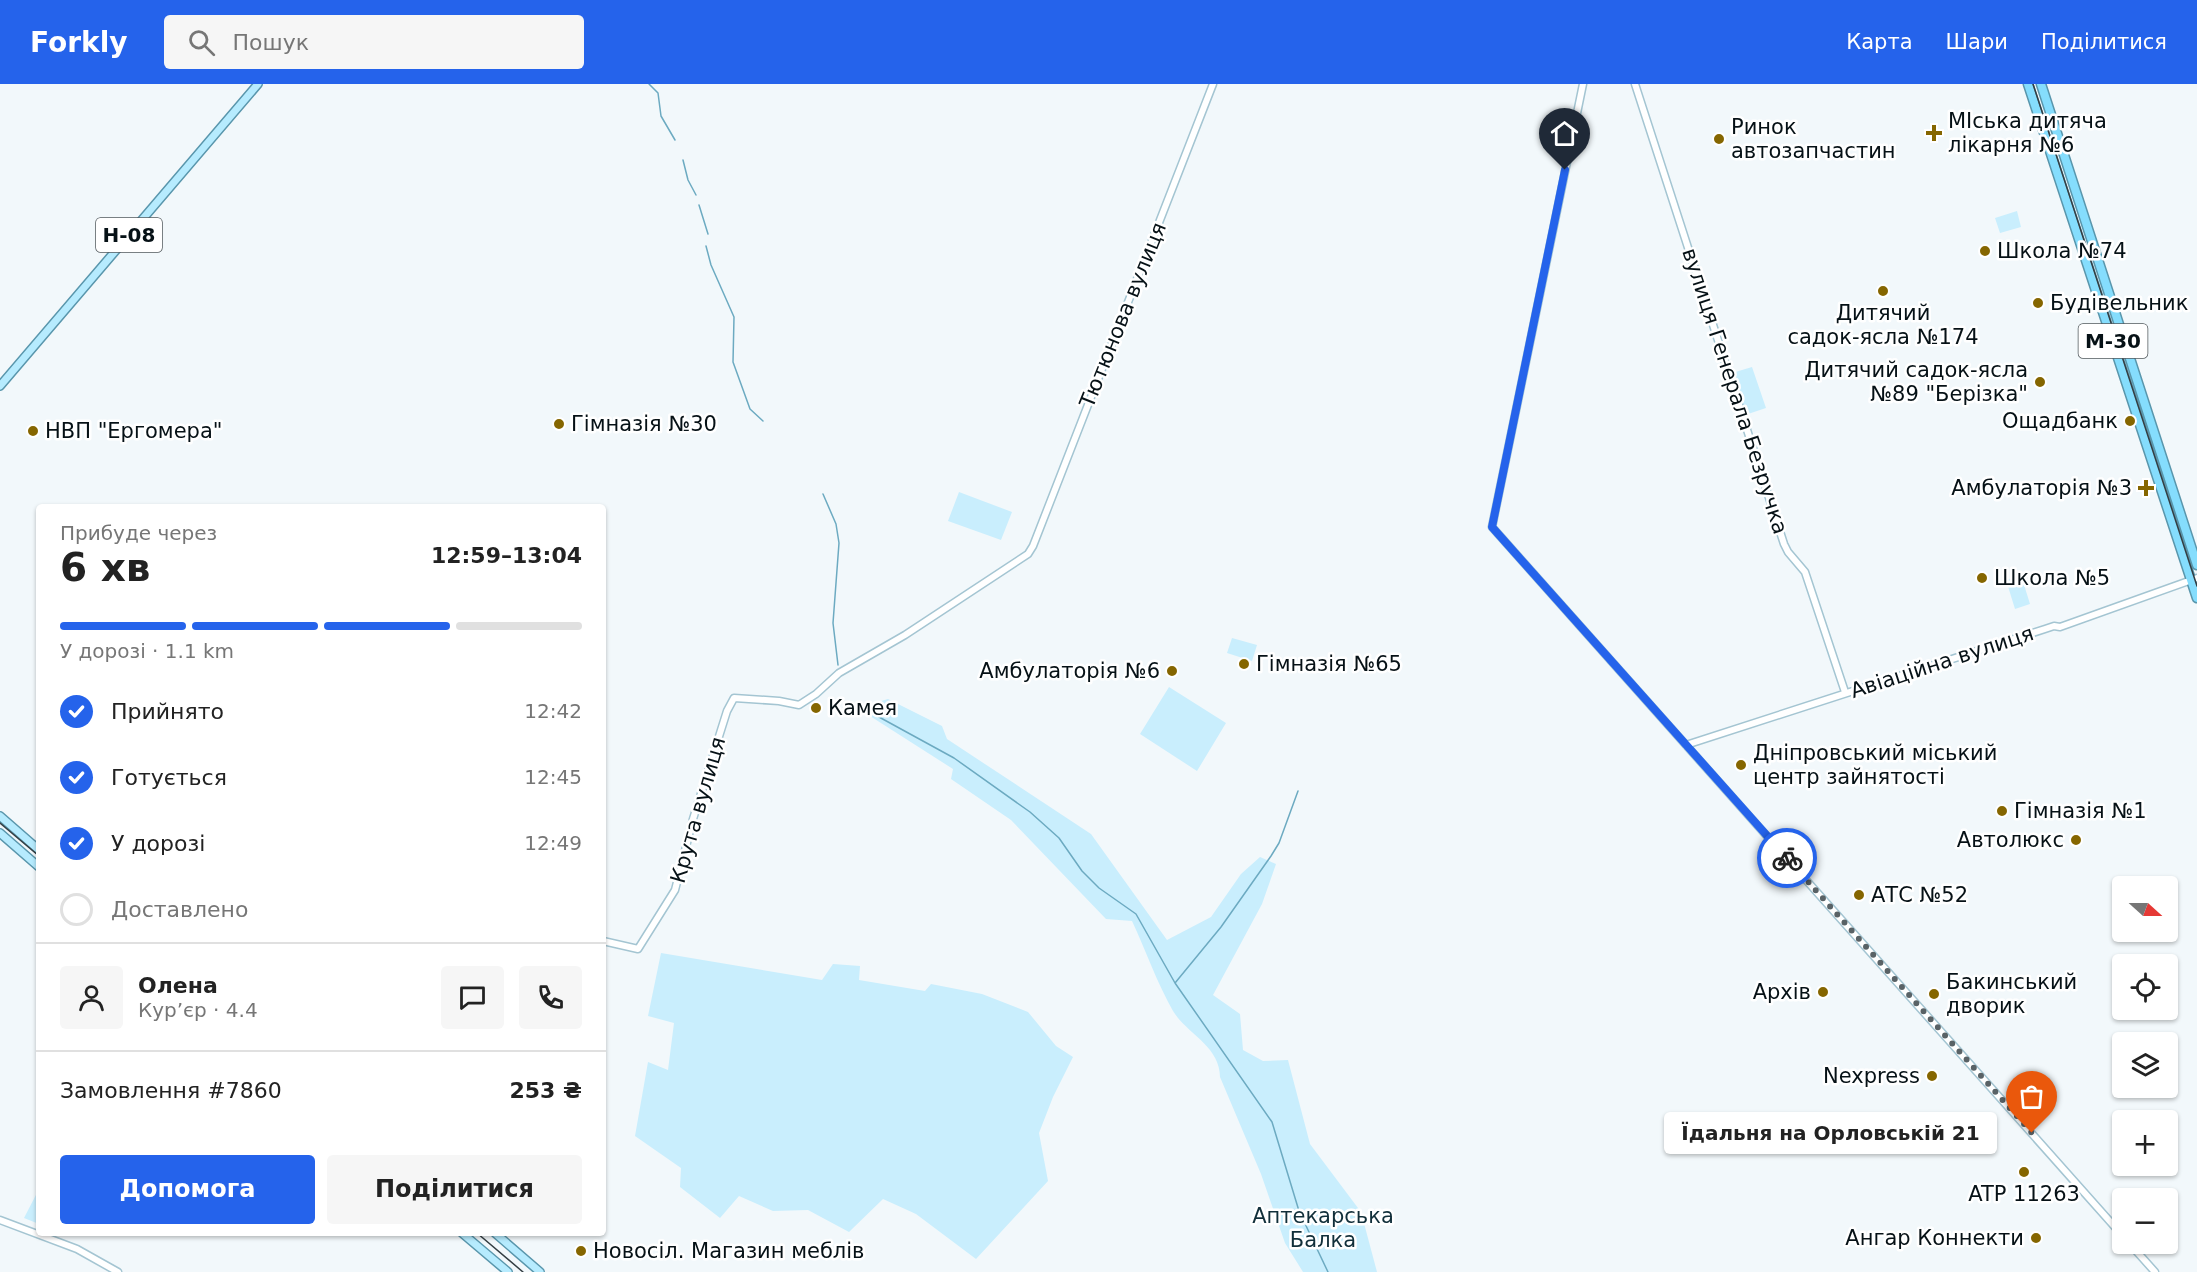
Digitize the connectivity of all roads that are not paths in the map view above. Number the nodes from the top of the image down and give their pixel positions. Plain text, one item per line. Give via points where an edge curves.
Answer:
1 (258, 84) edge
2 (1213, 84) edge
3 (1583, 84) edge
4 (1635, 84) edge
5 (2028, 84) edge
6 (2041, 84) edge
7 (0, 386) edge
8 (2197, 565) edge
9 (2194, 579) edge
10 (2197, 598) edge
11 (1845, 693) junction
12 (734, 698) joint
13 (1686, 745) junction
14 (0, 816) edge
15 (0, 834) edge
16 (36, 847) edge
17 (36, 864) edge
18 (606, 942) edge
19 (0, 1220) edge
20 (2112, 1224) edge
21 (36, 1234) edge
22 (42, 1236) edge
23 (466, 1236) edge
24 (498, 1236) edge
25 (2139, 1254) edge
26 (118, 1272) edge
27 (508, 1272) edge
28 (540, 1272) edge
29 (2156, 1272) edge

1 - 7 main road, Н-08
2 - 12 street, Тютюнова вулиця via 1028,554 839,673 799,705
3 - 13 street via 1492,527
4 - 11 street, вулиця Генерала Безручка via 1784,544 1805,572
5 - 9 highway, М-30
6 - 8 highway, М-30
9 - 10 highway, М-30
9 - 11 street, Авіаційна вулиця via 2060,627
11 - 13 street, Авіаційна вулиця
12 - 18 street, Крута вулиця via 693,819 675,890 638,949
13 - 20 street
14 - 16 main road
15 - 17 main road
19 - 21 street
22 - 26 street via 77,1249
23 - 27 main road
24 - 28 main road
25 - 29 street

